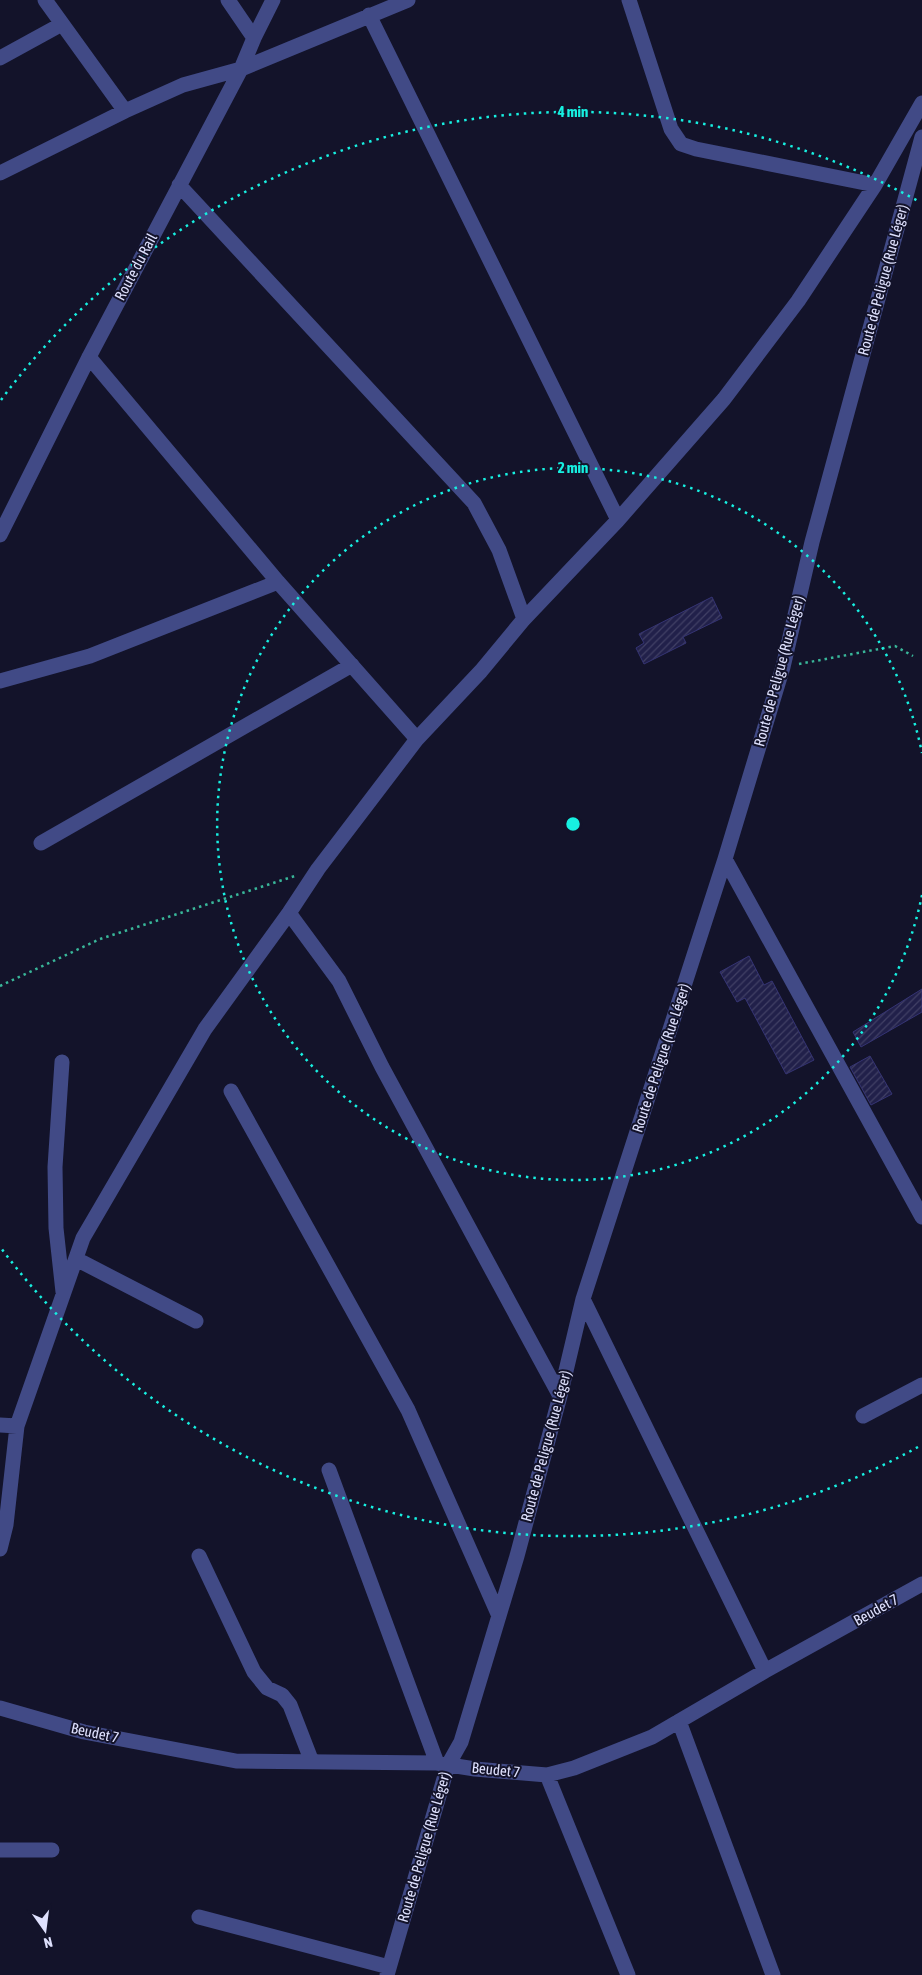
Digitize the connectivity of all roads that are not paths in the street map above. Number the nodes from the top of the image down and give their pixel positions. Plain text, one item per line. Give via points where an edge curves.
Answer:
1 (45, 0) edge
2 (228, 0) edge
3 (273, 0) edge
4 (408, 0) edge
5 (629, 0) edge
6 (369, 15) junction
7 (62, 24) junction
8 (254, 38) junction
9 (0, 58) edge
10 (242, 69) junction
11 (922, 103) edge
12 (125, 111) junction
13 (922, 137) edge
14 (0, 173) edge
15 (179, 185) junction
16 (875, 185) junction
17 (89, 357) junction
18 (618, 520) junction
19 (0, 535) edge
20 (278, 582) junction
21 (524, 619) junction
22 (352, 665) junction
23 (0, 681) edge
24 (418, 739) junction
25 (41, 843) dead end
26 (725, 859) junction
27 (289, 913) junction
28 (62, 1062) dead end
29 (231, 1092) dead end
30 (922, 1217) edge
31 (76, 1259) junction
32 (63, 1298) junction
33 (583, 1299) junction
34 (196, 1321) dead end
35 (922, 1385) edge
36 (560, 1396) junction
37 (863, 1416) dead end
38 (0, 1425) edge
39 (17, 1426) junction
40 (328, 1470) dead end
41 (0, 1549) edge
42 (199, 1556) dead end
43 (922, 1584) edge
44 (499, 1616) junction
45 (765, 1671) junction
46 (0, 1708) edge
47 (679, 1722) junction
48 (312, 1762) junction
49 (443, 1764) junction
50 (547, 1775) junction
51 (0, 1850) edge
52 (52, 1850) dead end
53 (199, 1917) dead end
54 (388, 1971) edge
55 (628, 1975) edge
56 (773, 1975) edge

1 - 7 street
2 - 8 street
3 - 8 street, Route du Rail
4 - 6 street
5 - 16 street via 671,129 681,144 696,150
6 - 10 street
6 - 18 street
7 - 9 street
7 - 12 street
8 - 10 street, Route du Rail
10 - 12 street via 183,85
10 - 15 street, Route du Rail
11 - 16 street
12 - 14 street
13 - 26 street, Route de Peligue (Rue Léger) via 812,542 783,667
15 - 17 street, Route du Rail
15 - 21 street via 474,503 499,550
16 - 18 street via 798,301 724,400
17 - 19 street, Route du Rail
17 - 20 street
18 - 21 street
20 - 22 street
20 - 23 street via 90,656
21 - 24 street
22 - 24 street
22 - 25 street
24 - 27 street via 318,869
26 - 30 street
26 - 33 street, Route de Peligue (Rue Léger)
27 - 31 street via 205,1029 83,1238
27 - 36 street via 339,981
28 - 32 street via 55,1167 56,1228
29 - 44 street via 408,1410
31 - 32 street
31 - 34 street
32 - 39 street
33 - 36 street, Route de Peligue (Rue Léger)
33 - 45 street
35 - 37 street
36 - 44 street, Route de Peligue (Rue Léger)
38 - 39 street
39 - 41 street via 6,1525
40 - 49 street
42 - 48 street via 254,1672 267,1688 282,1695 290,1705
43 - 45 street, Beudet 7
44 - 49 street, Route de Peligue (Rue Léger) via 461,1742
45 - 47 street, Beudet 7
46 - 48 street, Beudet 7 via 84,1732 236,1760
47 - 50 street, Beudet 7 via 652,1737 574,1768
47 - 56 street
48 - 49 street, Beudet 7
49 - 50 street, Beudet 7
49 - 54 street, Route de Peligue (Rue Léger)
50 - 55 street
51 - 52 street
53 - 54 street

